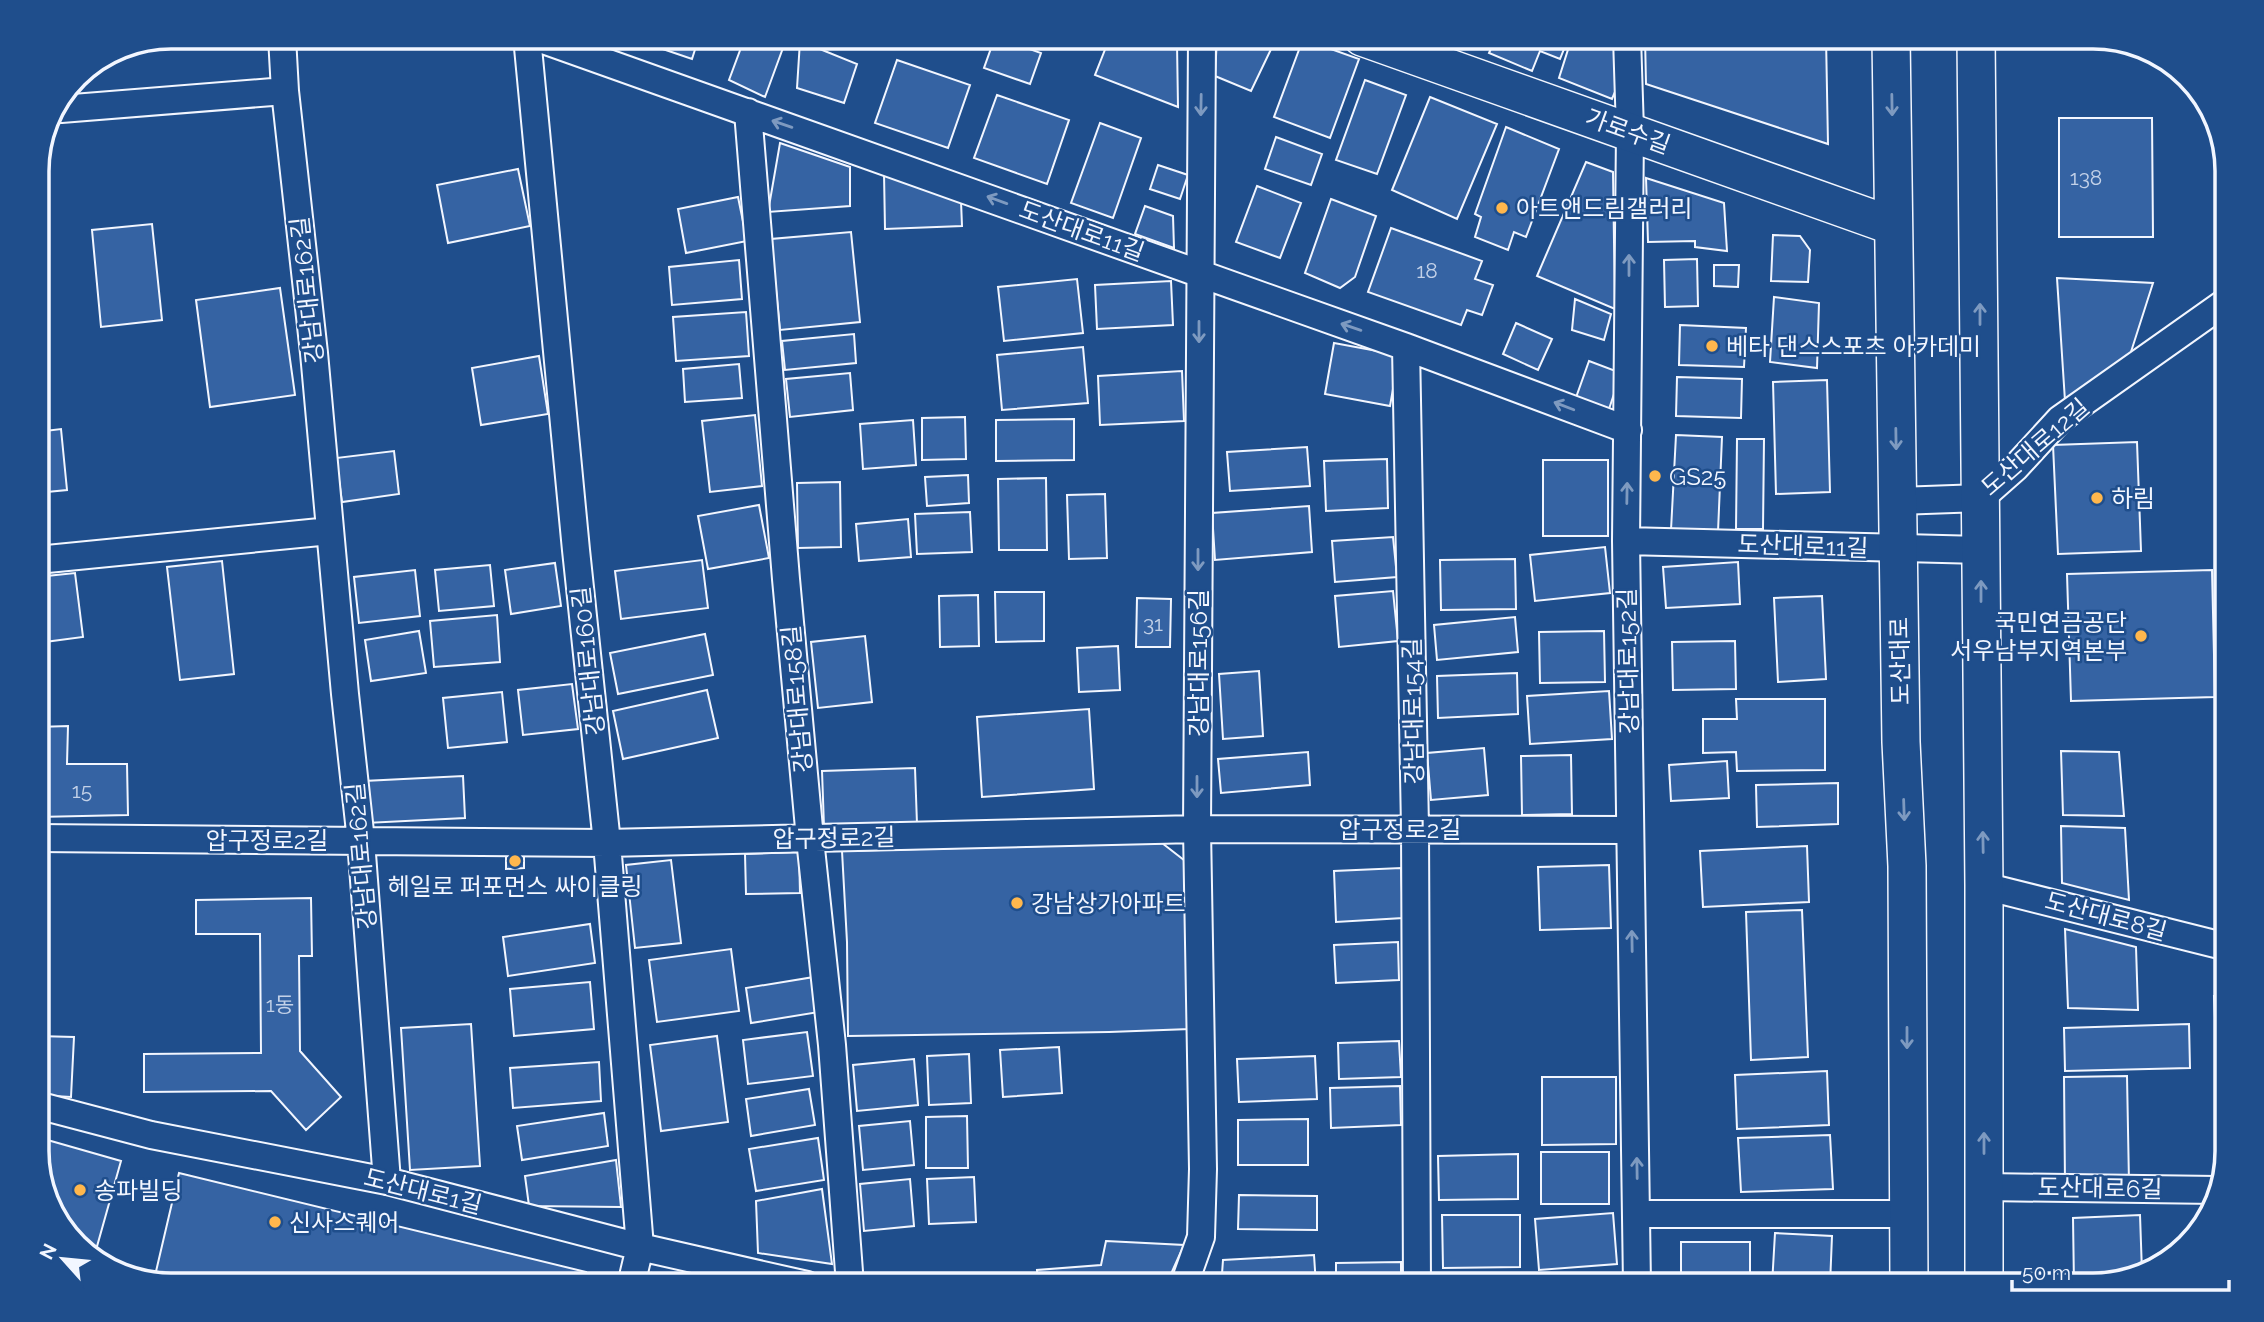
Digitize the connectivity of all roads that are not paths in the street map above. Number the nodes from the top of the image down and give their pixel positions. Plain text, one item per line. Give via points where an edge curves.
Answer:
1 (283, 49) edge
2 (528, 49) edge
3 (569, 49) edge
4 (1202, 49) edge
5 (1396, 49) edge
6 (1627, 49) edge
7 (1891, 49) edge
8 (1976, 49) edge
9 (285, 90) junction
10 (67, 108) edge
11 (748, 112) junction
12 (1630, 131) junction
13 (1893, 226) junction
14 (1199, 274) junction
15 (2215, 309) edge
16 (1406, 347) junction
17 (1628, 430) junction
18 (1981, 498) junction
19 (1898, 501) junction
20 (330, 531) junction
21 (1626, 541) junction
22 (1899, 549) junction
23 (1981, 550) junction
24 (49, 559) edge
25 (1415, 828) junction
26 (1197, 829) junction
27 (1630, 830) junction
28 (49, 838) edge
29 (810, 839) junction
30 (361, 841) junction
31 (607, 843) junction
32 (1984, 886) junction
33 (2215, 944) edge
34 (49, 1108) edge
35 (387, 1181) junction
36 (1984, 1187) junction
37 (2208, 1190) edge
38 (1638, 1214) junction
39 (1909, 1214) junction
40 (640, 1247) junction
41 (634, 1273) edge
42 (754, 1273) edge
43 (849, 1273) edge
44 (1188, 1273) edge
45 (1417, 1273) edge
46 (1637, 1273) edge
47 (1909, 1273) edge
48 (1984, 1273) edge

1 - 9 street, 강남대로162길
2 - 31 street, 강남대로160길
3 - 11 street, 도산대로11길
4 -> 14 street, 강남대로156길
5 - 12 main road, 가로수길
6 - 12 street, 강남대로152길
7 -> 13 main road, 도산대로
18 -> 8 main road
9 - 10 street
9 - 20 street, 강남대로162길
14 -> 11 street, 도산대로11길
11 - 29 street, 강남대로158길
12 - 13 main road, 가로수길
17 -> 12 street, 강남대로152길
13 -> 19 main road, 도산대로
16 -> 14 street, 도산대로11길
14 -> 26 street, 강남대로156길
15 - 18 street, 도산대로12길 via 2060,419
17 -> 16 street, 도산대로11길
16 - 25 street, 강남대로154길
21 -> 17 street, 강남대로152길
18 - 19 street, 도산대로12길
18 - 23 main road
19 - 22 main road, 도산대로
20 - 24 street
20 - 30 street, 강남대로162길
21 - 22 street, 도산대로11길
21 - 27 street, 강남대로152길
22 - 23 street, 도산대로11길
22 -> 39 main road, 도산대로
32 -> 23 main road
25 - 26 street, 압구정로2길
25 - 27 street, 압구정로2길
25 - 45 street, 강남대로154길
26 - 29 street, 압구정로2길
26 - 44 street, 강남대로156길 via 1203,1169 1201,1237
38 -> 27 street, 강남대로152길
28 - 30 street, 압구정로2길
29 - 31 street, 압구정로2길
29 - 43 street, 강남대로158길
30 - 31 street, 압구정로2길
30 - 35 street, 강남대로162길
31 - 40 street, 강남대로160길
32 - 33 street, 도산대로8길
36 -> 32 main road
34 - 35 street, 도산대로1길 via 152,1135
35 - 40 street, 도산대로1길
36 - 37 street, 도산대로6길
36 - 48 main road
38 - 39 street
38 - 46 street, 강남대로152길
39 - 47 main road, 도산대로
40 - 41 street, 강남대로160길
40 - 42 street, 도산대로1길

